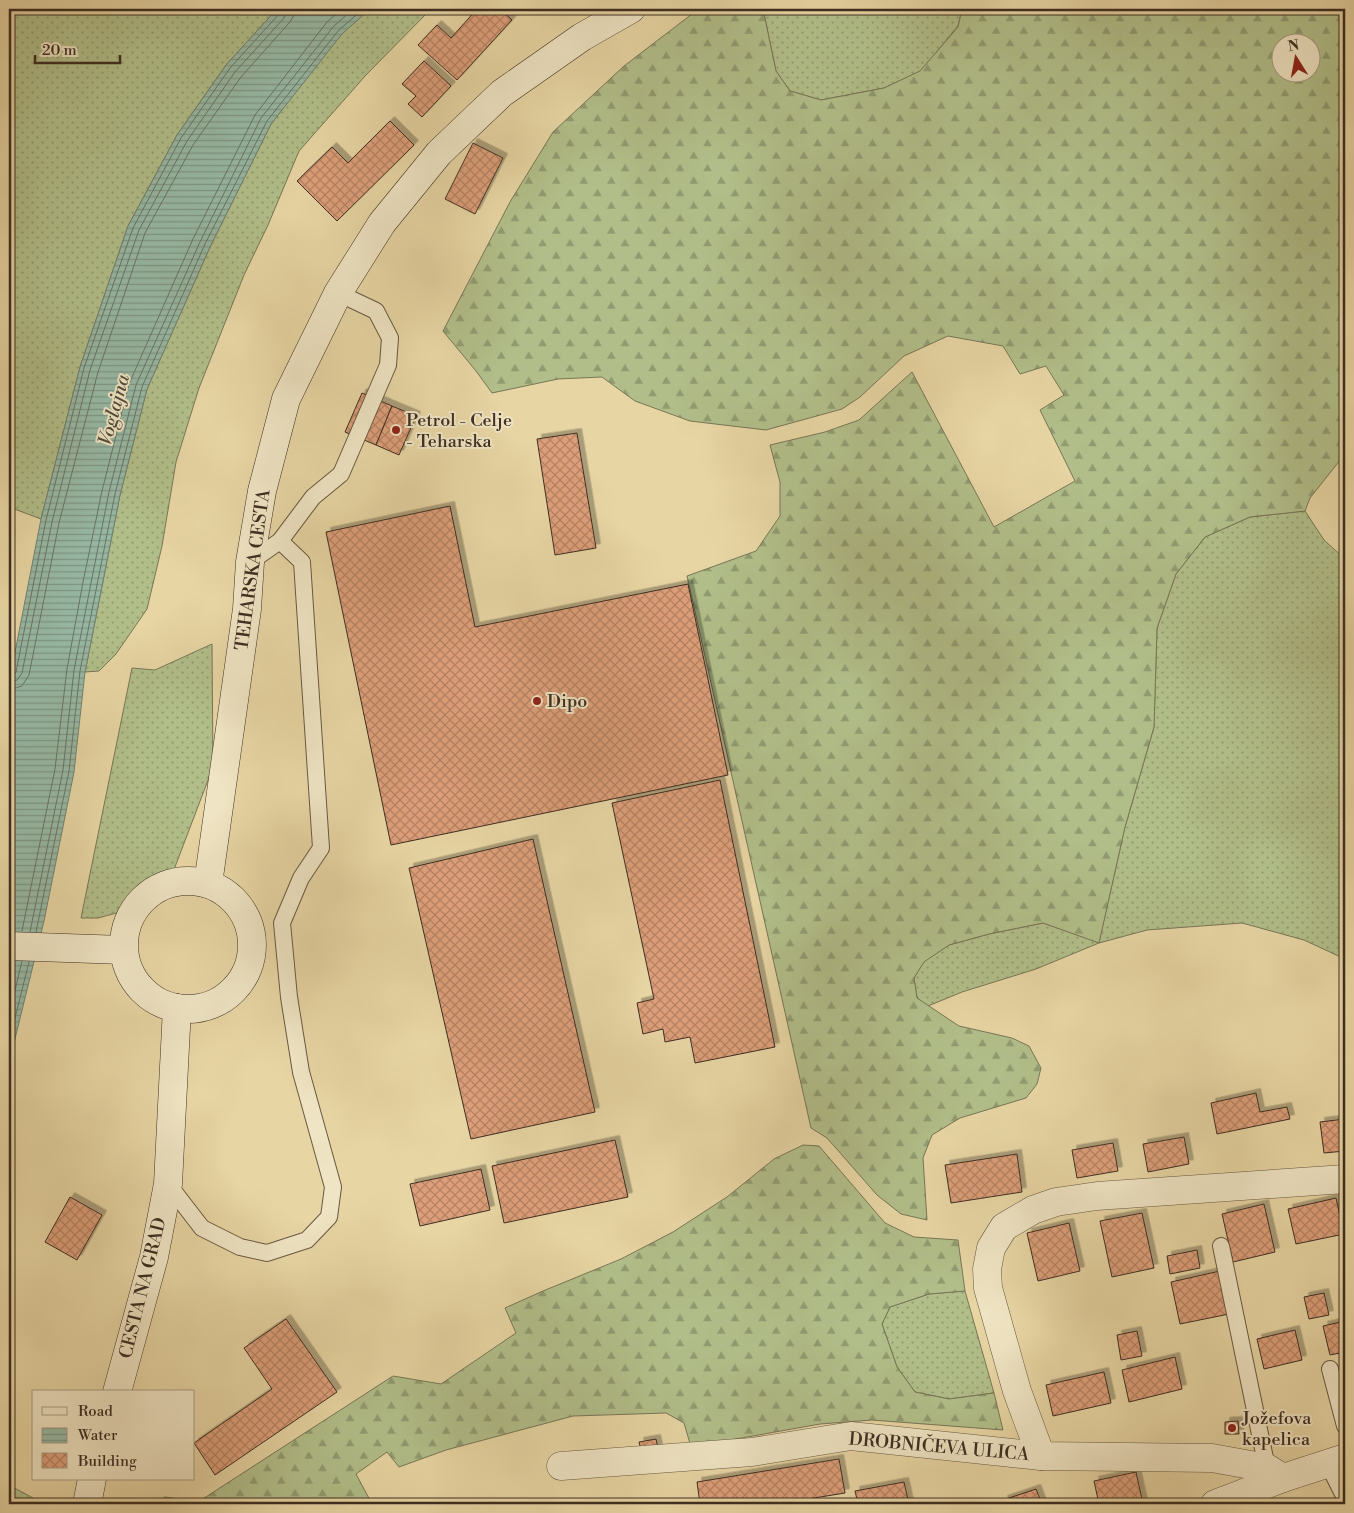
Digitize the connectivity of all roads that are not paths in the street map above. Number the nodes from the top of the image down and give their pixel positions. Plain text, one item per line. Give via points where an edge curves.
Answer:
1 (631, 9) edge
2 (338, 293) junction
3 (280, 541) junction
4 (250, 562) junction
5 (196, 879) junction
6 (9, 946) edge
7 (118, 949) junction
8 (177, 1008) junction
9 (1345, 1179) edge
10 (168, 1184) junction
11 (1221, 1246) dead end
12 (1330, 1369) dead end
13 (118, 1390) edge
14 (1345, 1426) edge
15 (1041, 1456) junction
16 (1337, 1461) edge
17 (562, 1466) dead end
18 (1275, 1473) junction
19 (92, 1480) edge
20 (1345, 1498) edge
21 (87, 1504) edge
22 (1215, 1504) edge

1 - 2 street, TEHARSKA CESTA via 502,93 439,153 382,223
2 - 3 lane via 376,312 390,338 388,365 341,474 313,497
2 - 4 street, TEHARSKA CESTA via 286,399 262,491
3 - 4 lane
3 - 10 lane via 302,562 321,848 301,878 282,923 301,1072 333,1187 329,1217 307,1240 267,1253 240,1247 202,1228
4 - 5 street, TEHARSKA CESTA via 247,610
5 - 7 street via 166,884 148,894 133,910
5 - 8 street via 227,893 241,909 250,928 252,950 247,970 236,988 219,1001 199,1008
6 - 7 street
7 - 8 street via 140,988 157,1002
8 - 10 street
9 - 15 street via 1097,1196 1056,1202 1033,1210 1004,1227 991,1248 988,1288 1016,1391
10 - 13 street, CESTA NA GRAD via 154,1258
11 - 18 lane
12 - 14 lane
15 - 17 street, DROBNIČEVA ULICA via 851,1436 752,1452
15 - 18 street, DROBNIČEVA ULICA via 1212,1458
16 - 18 street
16 - 20 lane
18 - 22 street
19 - 21 street

